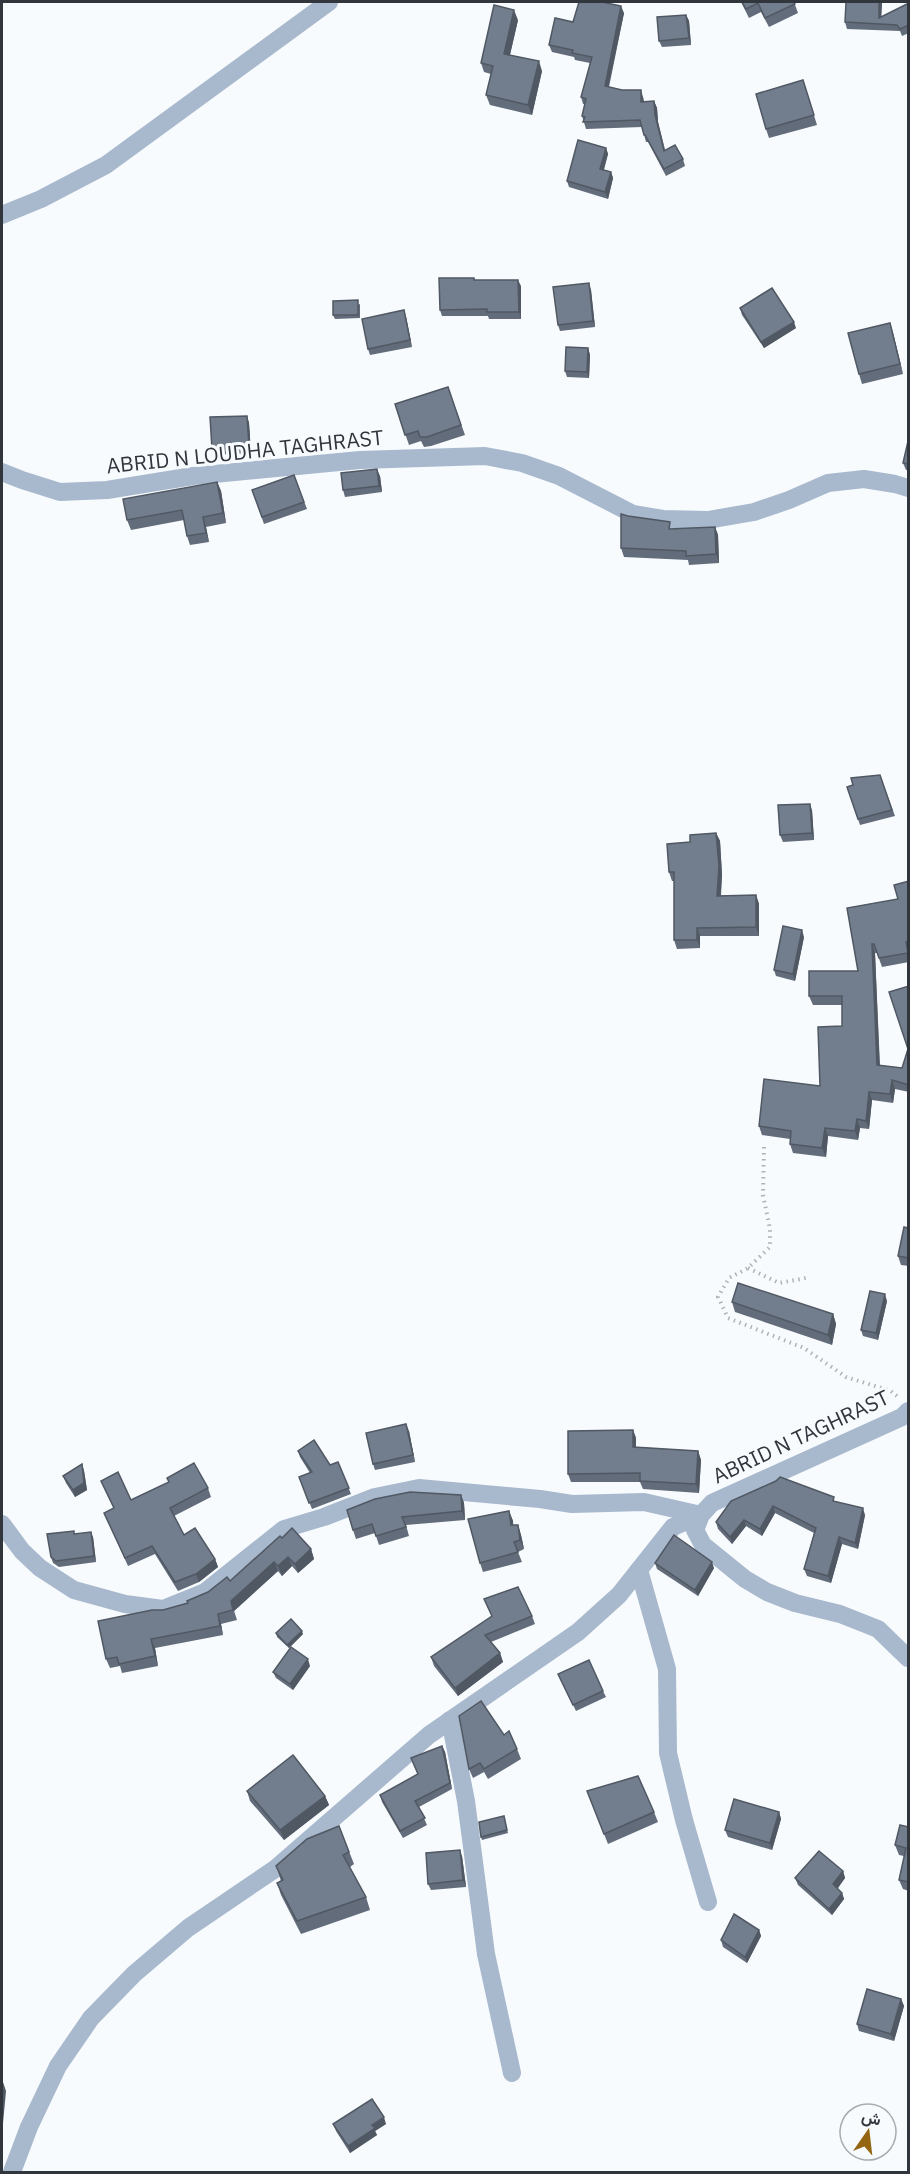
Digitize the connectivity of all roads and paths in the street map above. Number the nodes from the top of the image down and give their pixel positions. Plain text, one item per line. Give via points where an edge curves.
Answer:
1 (329, 2) edge
2 (2, 215) edge
3 (2, 472) edge
4 (909, 488) edge
5 (764, 1147) dead end
6 (748, 1268) junction
7 (806, 1278) dead end
8 (904, 1404) edge
9 (701, 1515) junction
10 (2, 1524) edge
11 (639, 1570) junction
12 (909, 1658) edge
13 (450, 1720) junction
14 (708, 1902) dead end
15 (512, 2073) dead end
16 (12, 2172) edge

1 - 2 street via 106,165
3 - 4 street, ABRID N LOUDHA TAGHRAST via 60,492 360,460 485,456 559,476 633,514 708,520 763,509 828,483 864,479
5 - 6 path via 770,1247
6 - 7 path via 779,1282
6 - 8 path via 729,1278 718,1297 728,1318 804,1348 846,1377 891,1391
8 - 9 street, ABRID N TAGHRAST via 902,1417 712,1503
9 - 10 street via 644,1502 572,1504 420,1488 375,1497 285,1529 205,1592 163,1609 125,1604 74,1590 40,1568
9 - 11 street, ABRID N TAGHRAST via 674,1527
9 - 12 street via 695,1530 703,1545 745,1579 767,1592 878,1629
11 - 13 street, ABRID N TAGHRAST via 619,1595 578,1632
11 - 14 street via 667,1668 668,1753
13 - 15 street via 466,1800 486,1954
13 - 16 street, ABRID N TAGHRAST via 275,1869 188,1928 134,1974 92,2018 58,2066

